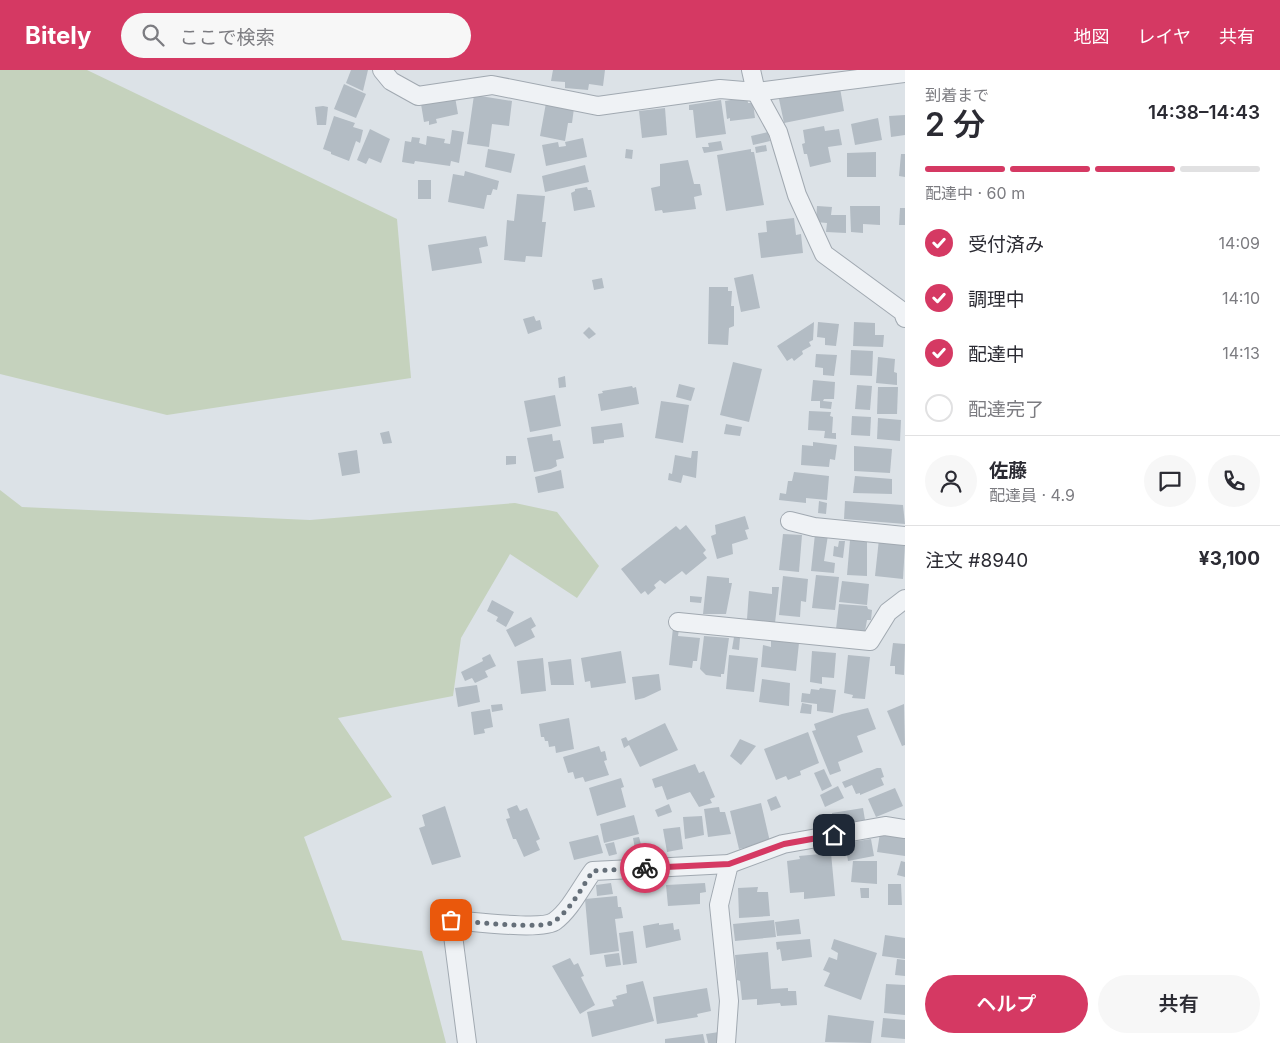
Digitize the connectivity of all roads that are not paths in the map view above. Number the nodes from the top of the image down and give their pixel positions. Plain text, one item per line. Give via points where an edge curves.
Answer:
1 (382, 70) edge
2 (751, 70) edge
3 (905, 73) edge
4 (756, 92) junction
5 (905, 318) edge
6 (790, 521) dead end
7 (905, 536) edge
8 (905, 600) edge
9 (678, 622) dead end
10 (905, 828) edge
11 (729, 864) junction
12 (467, 1043) edge
13 (726, 1043) edge

1 - 4 street via 391,81 418,96 492,85 598,106 720,89
2 - 4 street
3 - 4 street
4 - 5 street via 778,132 797,195 824,254 902,312
6 - 7 street via 814,527
8 - 9 street via 888,612 870,641
10 - 11 street via 885,826 784,844
11 - 12 street via 593,871 554,923 531,926 451,920
11 - 13 street via 719,905 729,1001

